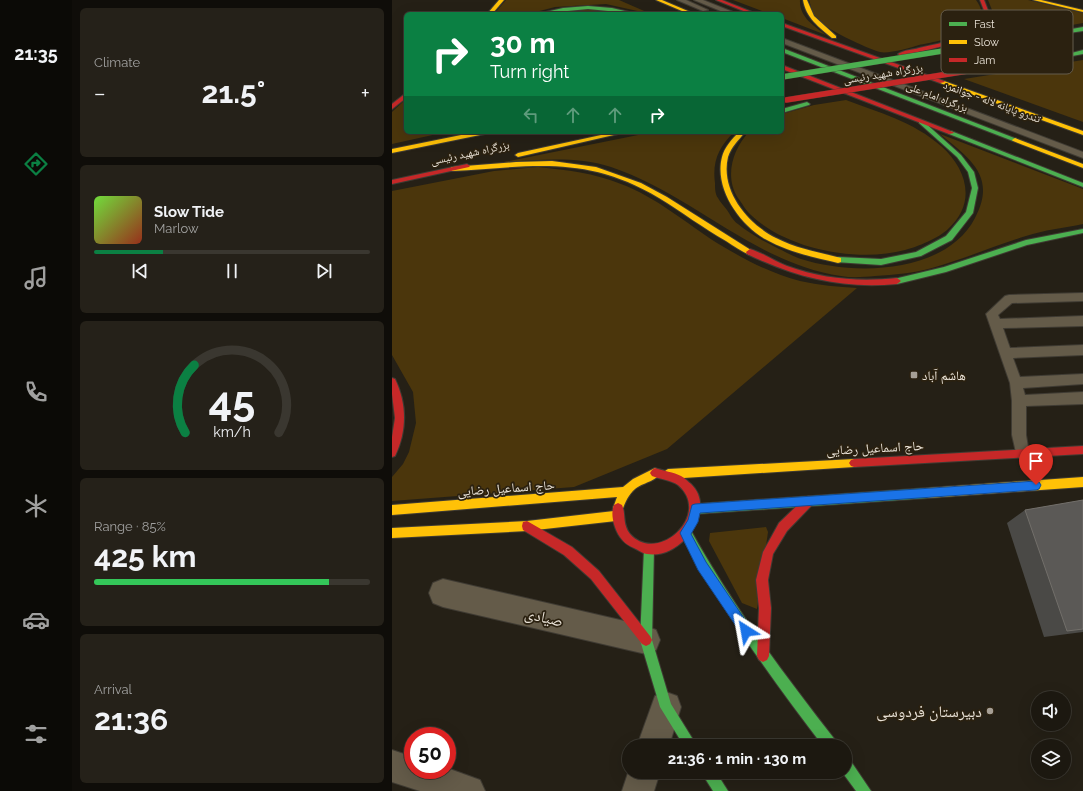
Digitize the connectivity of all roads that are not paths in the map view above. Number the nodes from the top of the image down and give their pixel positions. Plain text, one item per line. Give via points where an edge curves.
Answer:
1 (502, 0) edge
2 (658, 0) edge
3 (680, 0) edge
4 (697, 0) edge
5 (718, 0) edge
6 (805, 0) edge
7 (982, 0) edge
8 (1035, 0) edge
9 (632, 3) dead end
10 (644, 8) dead end
11 (987, 10) edge
12 (1083, 11) edge
13 (491, 12) edge
14 (553, 12) edge
15 (629, 12) edge
16 (688, 12) edge
17 (710, 12) edge
18 (729, 12) edge
19 (750, 12) edge
20 (784, 25) edge
21 (1083, 29) edge
22 (1073, 30) edge
23 (784, 34) edge
24 (784, 41) edge
25 (941, 44) edge
26 (851, 49) junction
27 (784, 51) edge
28 (941, 51) edge
29 (1083, 52) edge
30 (1073, 54) edge
31 (890, 59) junction
32 (784, 68) edge
33 (952, 74) edge
34 (784, 77) edge
35 (856, 90) junction
36 (404, 96) edge
37 (784, 100) edge
38 (392, 107) edge
39 (784, 110) edge
40 (921, 122) junction
41 (1083, 133) edge
42 (475, 134) edge
43 (615, 134) edge
44 (740, 134) edge
45 (1083, 146) edge
46 (392, 151) edge
47 (1083, 155) edge
48 (1083, 166) edge
49 (452, 169) junction
50 (392, 182) edge
51 (1083, 185) edge
52 (1083, 231) edge
53 (1083, 297) edge
54 (1083, 321) edge
55 (995, 324) junction
56 (1083, 350) edge
57 (1005, 354) junction
58 (1083, 379) edge
59 (392, 383) edge
60 (1016, 383) junction
61 (1083, 398) edge
62 (1019, 401) junction
63 (1083, 450) edge
64 (392, 452) edge
65 (1022, 453) junction
66 (668, 474) junction
67 (1083, 482) edge
68 (623, 492) junction
69 (809, 501) junction
70 (695, 509) junction
71 (392, 510) edge
72 (616, 516) junction
73 (527, 526) junction
74 (392, 533) edge
75 (686, 533) junction
76 (649, 549) junction
77 (443, 594) dead end
78 (646, 640) junction
79 (764, 656) junction
80 (666, 708) junction
81 (655, 739) edge
82 (686, 739) edge
83 (826, 739) edge
84 (392, 766) edge
85 (852, 775) edge
86 (642, 779) edge
87 (713, 779) edge
88 (469, 791) edge
89 (638, 791) edge
90 (721, 791) edge
91 (864, 791) edge

1 - 13 main road
2 - 16 main road
3 - 17 lane
4 - 18 lane
5 - 19 main road
6 - 26 main road via 810,17
7 - 11 main road
8 - 12 main road
9 - 10 main road
14 - 15 main road via 587,7
20 - 26 main road, بزرگراه امام علی
21 - 22 main road, بزرگراه شهید رئیسی, bridge
23 - 45 lane, تندرو پایانه لاله - جوانمرد via 994,115
24 - 47 lane
25 - 31 main road via 903,53
26 - 41 main road, بزرگراه امام علی
27 - 48 main road, بزرگراه امام علی
28 - 31 main road, بزرگراه شهید رئیسی, bridge
29 - 30 main road, بزرگراه شهید رئیسی, bridge
31 - 34 main road, بزرگراه شهید رئیسی, bridge
32 - 40 main road
33 - 35 main road, بزرگراه شهید رئیسی, bridge
35 - 37 main road, بزرگراه شهید رئیسی, bridge
35 - 39 main road, bridge
36 - 38 main road
40 - 44 main road via 968,168 974,181 972,207 965,222 941,244 917,254 882,261 862,262 814,256 774,241 753,228 742,218 728,196 722,170 724,155
40 - 51 main road
42 - 46 main road, بزرگراه شهید رئیسی
43 - 49 main road, بزرگراه شهید رئیسی
49 - 50 main road, بزرگراه شهید رئیسی
49 - 52 main road via 534,163 603,171 657,194 759,257 795,272 856,283 891,282 933,275 1035,240
53 - 55 lane via 1009,299 992,314
54 - 55 lane
55 - 57 lane
56 - 57 lane
57 - 60 lane
58 - 60 lane
59 - 64 main road via 401,403 402,413 398,437
60 - 62 lane
61 - 62 lane
62 - 65 lane
63 - 65 main road, حاج اسماعیل رضایی
65 - 66 main road, حاج اسماعیل رضایی
66 - 68 main road via 655,473 643,476
66 - 70 main road via 679,478 688,486 694,497
67 - 69 main road
68 - 71 main road, حاج اسماعیل رضایی
68 - 72 main road
69 - 70 main road
69 - 79 main road via 783,527 768,552 762,580 765,608
70 - 75 main road via 693,522
72 - 73 main road
72 - 76 main road via 619,528 626,538 636,546
73 - 74 main road
73 - 78 main road via 568,551 595,575
75 - 76 main road via 662,548
75 - 79 main road via 702,566
76 - 78 main road
77 - 78 street, صیادی
78 - 80 main road
79 - 83 main road
80 - 81 street
80 - 82 main road
84 - 88 street
85 - 91 main road
86 - 89 street
87 - 90 main road

